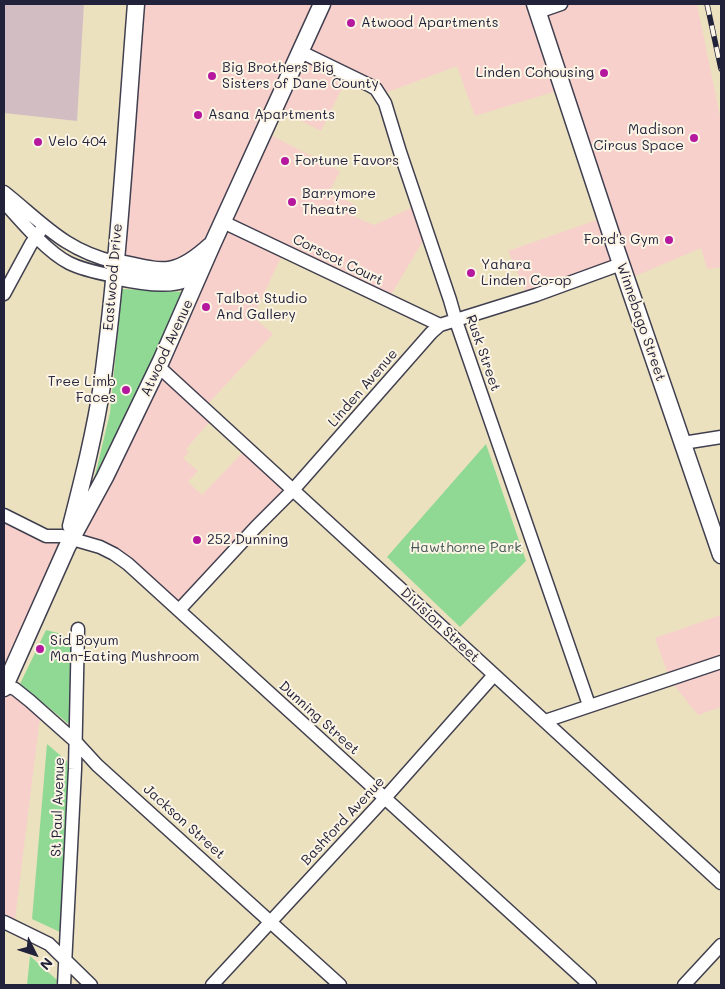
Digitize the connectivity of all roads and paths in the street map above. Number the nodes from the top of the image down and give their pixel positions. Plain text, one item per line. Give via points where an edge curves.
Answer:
1 (136, 4) edge
2 (322, 4) edge
3 (561, 4) edge
4 (536, 8) edge
5 (301, 52) junction
6 (4, 192) edge
7 (4, 202) edge
8 (223, 222) junction
9 (44, 226) junction
10 (36, 236) junction
11 (209, 251) junction
12 (621, 264) junction
13 (114, 269) junction
14 (4, 294) edge
15 (456, 321) junction
16 (440, 325) junction
17 (159, 366) junction
18 (721, 437) edge
19 (682, 443) junction
20 (293, 490) junction
21 (4, 515) edge
22 (69, 541) junction
23 (721, 554) edge
24 (179, 610) junction
25 (78, 629) dead end
26 (721, 662) edge
27 (494, 675) junction
28 (4, 686) edge
29 (589, 705) junction
30 (545, 721) junction
31 (75, 741) junction
32 (385, 798) junction
33 (721, 883) edge
34 (271, 921) junction
35 (4, 922) edge
36 (721, 945) edge
37 (66, 962) junction
38 (64, 985) edge
39 (92, 985) edge
40 (212, 985) edge
41 (340, 985) edge
42 (590, 985) edge
43 (684, 985) edge

1 - 13 street, Eastwood Drive
2 - 5 street, Atwood Avenue
3 - 4 street
4 - 12 street, Winnebago Street
5 - 8 street, Atwood Avenue
5 - 15 street, Rusk Street via 369,85 380,95
6 - 9 street
7 - 10 street
8 - 11 street, Atwood Avenue
8 - 16 street, Corscot Court
9 - 10 street
9 - 13 street via 81,252
10 - 13 street via 63,260 79,268
10 - 14 street
11 - 13 street via 176,270
11 - 17 street, Atwood Avenue
12 - 15 street, Linden Avenue
12 - 19 street, Winnebago Street
13 - 22 street, Eastwood Drive via 102,386
15 - 16 street, Linden Avenue
15 - 29 street, Rusk Street
16 - 20 street, Linden Avenue
17 - 20 street, Division Street
17 - 22 street, Atwood Avenue via 105,477
18 - 19 street
19 - 23 street, Winnebago Street
20 - 24 street, Linden Avenue
20 - 27 street, Division Street
21 - 22 street, Dunning Street via 46,536
22 - 24 street, Dunning Street via 100,547 114,554
22 - 28 street, Atwood Avenue
24 - 32 street, Dunning Street
25 - 31 street, St Paul Avenue
26 - 29 street
27 - 30 street, Division Street
27 - 32 street, Bashford Avenue
28 - 31 street, Jackson Street via 20,693
29 - 30 street
30 - 33 street, Division Street
31 - 34 street, Jackson Street via 97,765
31 - 37 street, St Paul Avenue
32 - 34 street, Bashford Avenue
32 - 42 street, Dunning Street
34 - 40 street, Bashford Avenue
34 - 41 street, Jackson Street
35 - 37 street via 49,944
36 - 43 street
37 - 38 street, St Paul Avenue
37 - 39 street

